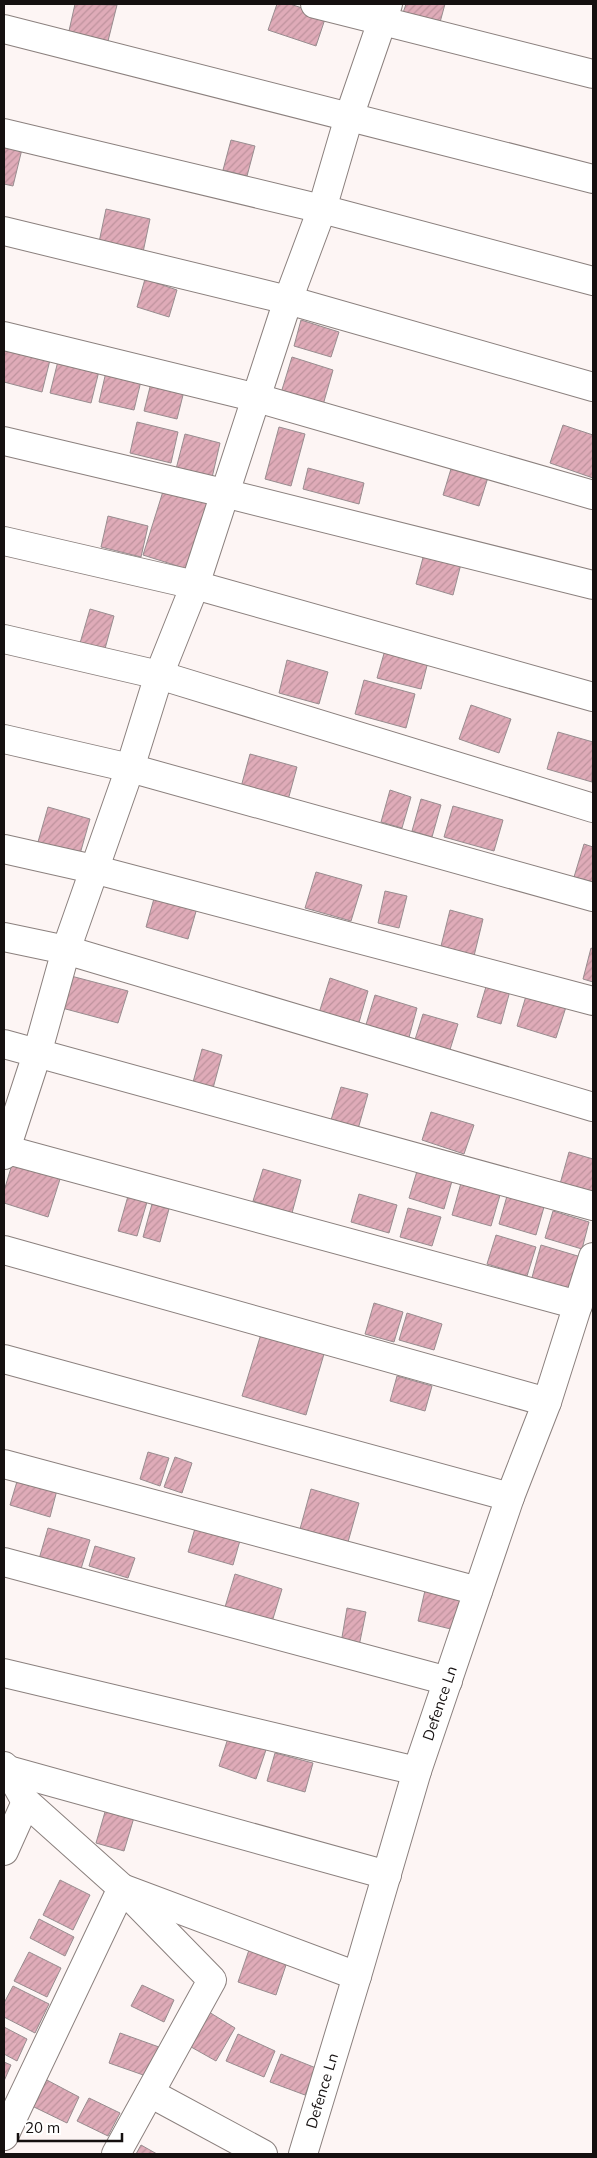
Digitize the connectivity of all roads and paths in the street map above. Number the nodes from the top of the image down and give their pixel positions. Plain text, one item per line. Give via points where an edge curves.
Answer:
1 (315, 4) edge
2 (386, 12) edge
3 (4, 29) edge
4 (593, 74) edge
5 (349, 117) junction
6 (4, 133) edge
7 (593, 178) edge
8 (322, 208) junction
9 (4, 231) edge
10 (593, 281) edge
11 (288, 300) junction
12 (4, 336) edge
13 (593, 387) edge
14 (257, 398) junction
15 (4, 441) edge
16 (224, 493) junction
17 (593, 495) edge
18 (4, 541) edge
19 (195, 585) junction
20 (593, 585) edge
21 (4, 639) edge
22 (159, 675) junction
23 (593, 697) edge
24 (4, 739) edge
25 (130, 768) junction
26 (593, 808) edge
27 (4, 849) edge
28 (93, 869) junction
29 (593, 897) edge
30 (4, 938) edge
31 (66, 950) junction
32 (593, 1001) edge
33 (4, 1044) edge
34 (37, 1054) junction
35 (593, 1107) edge
36 (4, 1151) edge
37 (593, 1206) edge
38 (4, 1250) edge
39 (593, 1257) edge
40 (578, 1305) junction
41 (4, 1359) edge
42 (547, 1402) junction
43 (4, 1464) edge
44 (510, 1497) junction
45 (4, 1562) edge
46 (478, 1591) junction
47 (4, 1673) edge
48 (448, 1681) junction
49 (6, 1768) edge
50 (417, 1771) junction
51 (26, 1802) junction
52 (4, 1851) edge
53 (387, 1875) junction
54 (122, 1888) junction
55 (357, 1976) junction
56 (150, 2093) junction
57 (4, 2136) edge
58 (116, 2154) edge
59 (263, 2154) edge
60 (303, 2154) edge

1 - 2 street
2 - 4 street
2 - 5 street
3 - 5 street
5 - 7 street
5 - 8 street
6 - 8 street
8 - 10 street
8 - 11 street
9 - 11 street
11 - 13 street
11 - 14 street
12 - 14 street
14 - 16 street
14 - 17 street
15 - 16 street
16 - 19 street
16 - 20 street
18 - 19 street
19 - 22 street
19 - 23 street
21 - 22 street
22 - 25 street
22 - 26 street
24 - 25 street
25 - 28 street
25 - 29 street
27 - 28 street
28 - 31 street
28 - 32 street
30 - 31 street
31 - 34 street
31 - 35 street
33 - 34 street
34 - 36 street
34 - 37 street
36 - 40 street
38 - 42 street
39 - 40 street, Defence Ln
40 - 42 street, Defence Ln
41 - 44 street
42 - 44 street, Defence Ln
43 - 46 street
44 - 46 street, Defence Ln
45 - 48 street
46 - 48 street, Defence Ln
47 - 50 street
48 - 50 street, Defence Ln
49 - 51 street
49 - 53 street
50 - 53 street, Defence Ln
51 - 52 street
51 - 54 street
53 - 55 street, Defence Ln
54 - 55 street
54 - 56 street via 212,1980
54 - 57 street
55 - 60 street, Defence Ln
56 - 58 street
56 - 59 street

